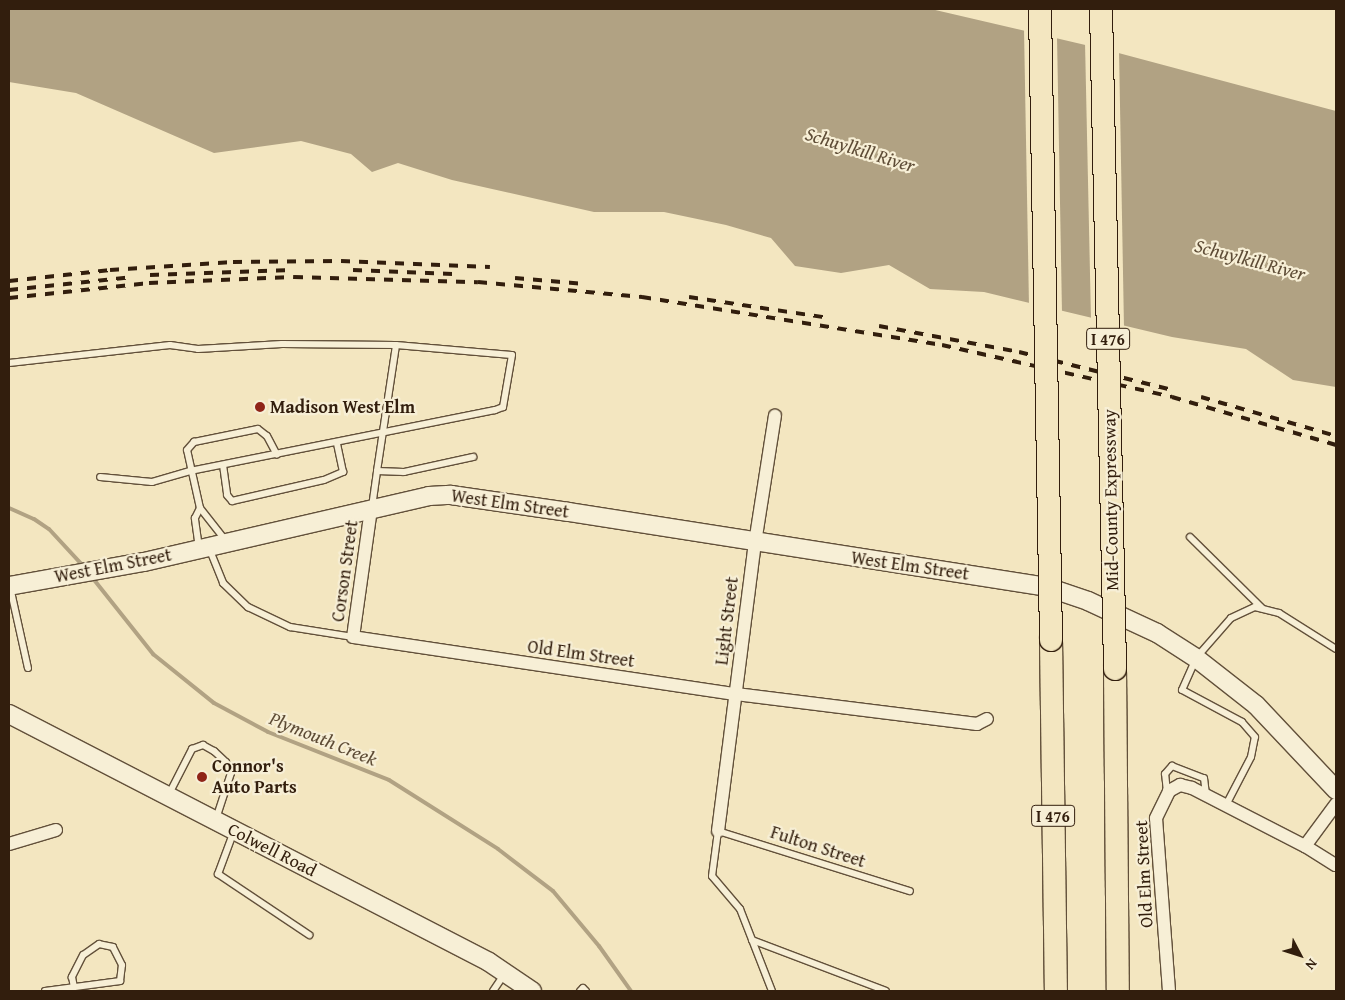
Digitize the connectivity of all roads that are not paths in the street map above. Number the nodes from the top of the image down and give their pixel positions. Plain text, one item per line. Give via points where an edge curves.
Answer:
1 (1040, 9) edge
2 (1101, 9) edge
3 (396, 345) junction
4 (9, 363) edge
5 (775, 416) dead end
6 (382, 435) junction
7 (337, 443) junction
8 (277, 455) junction
9 (473, 457) dead end
10 (223, 465) junction
11 (190, 471) junction
12 (377, 471) junction
13 (100, 477) dead end
14 (200, 508) junction
15 (371, 509) junction
16 (1190, 537) dead end
17 (227, 542) junction
18 (755, 543) junction
19 (204, 548) junction
20 (9, 586) edge
21 (1262, 608) junction
22 (353, 638) junction
23 (1336, 649) edge
24 (1196, 658) junction
25 (28, 668) dead end
26 (736, 694) junction
27 (9, 714) edge
28 (987, 719) dead end
29 (1336, 790) edge
30 (1167, 794) junction
31 (1206, 795) junction
32 (168, 796) junction
33 (1336, 804) edge
34 (1226, 805) junction
35 (216, 821) junction
36 (56, 830) dead end
37 (235, 830) junction
38 (718, 831) junction
39 (9, 844) edge
40 (1306, 846) junction
41 (1336, 865) edge
42 (910, 891) dead end
43 (309, 935) dead end
44 (752, 940) junction
45 (505, 972) junction
46 (74, 987) junction
47 (45, 991) edge
48 (493, 991) edge
49 (532, 991) edge
50 (580, 991) edge
51 (586, 991) edge
52 (772, 991) edge
53 (886, 991) edge
54 (1056, 991) edge
55 (1118, 991) edge
56 (1169, 991) edge

1 - 54 highway, I 476, bridge
2 - 55 highway, Mid-County Expressway / I 476, bridge via 1115,669
3 - 4 lane via 282,344 198,349 170,345
3 - 6 lane
3 - 6 lane via 512,355 503,407
5 - 18 street, Light Street
6 - 7 lane
6 - 12 lane
7 - 8 lane
7 - 10 lane via 342,472 324,480 232,501 227,495
8 - 10 lane
8 - 11 lane via 268,436 258,429 242,430 194,442 187,450
9 - 12 lane via 404,472
10 - 11 lane
11 - 13 lane via 152,482
11 - 14 lane
12 - 15 lane
14 - 17 lane
14 - 19 lane, Old Elm Street via 195,518
15 - 17 main road, West Elm Street
15 - 18 main road, West Elm Street via 429,496 451,495
15 - 22 street, Corson Street
16 - 21 lane
17 - 19 main road, West Elm Street
18 - 24 main road, West Elm Street via 1044,586 1088,600 1157,633
18 - 26 street, Light Street
19 - 20 main road, West Elm Street
19 - 22 lane, Old Elm Street via 223,583 248,607 290,627
20 - 25 lane
21 - 23 lane via 1279,613
21 - 24 lane via 1243,611 1231,618
22 - 26 street, Old Elm Street
24 - 29 main road, West Elm Street via 1256,704
24 - 34 lane via 1182,690 1242,722 1255,737 1251,757
26 - 28 street, Old Elm Street via 977,724
26 - 38 street, Light Street
27 - 32 main road, Colwell Road
30 - 31 street via 1180,785
30 - 31 lane via 1165,774 1172,766 1204,778
30 - 56 street, Old Elm Street via 1156,818
31 - 34 street
32 - 35 main road, Colwell Road
32 - 35 lane via 192,748 203,745 214,750 226,762 231,774
33 - 40 street
34 - 40 street
35 - 37 main road, Colwell Road
36 - 39 street
37 - 43 lane via 218,874
37 - 45 main road, Colwell Road
38 - 42 lane, Fulton Street
38 - 44 lane via 712,876 740,909
40 - 41 street
44 - 52 lane
44 - 53 lane
45 - 48 lane
45 - 49 main road, Colwell Road
46 - 46 lane via 120,980 122,965 113,947 100,944 84,955 72,977
46 - 47 lane
50 - 51 lane via 583,988

